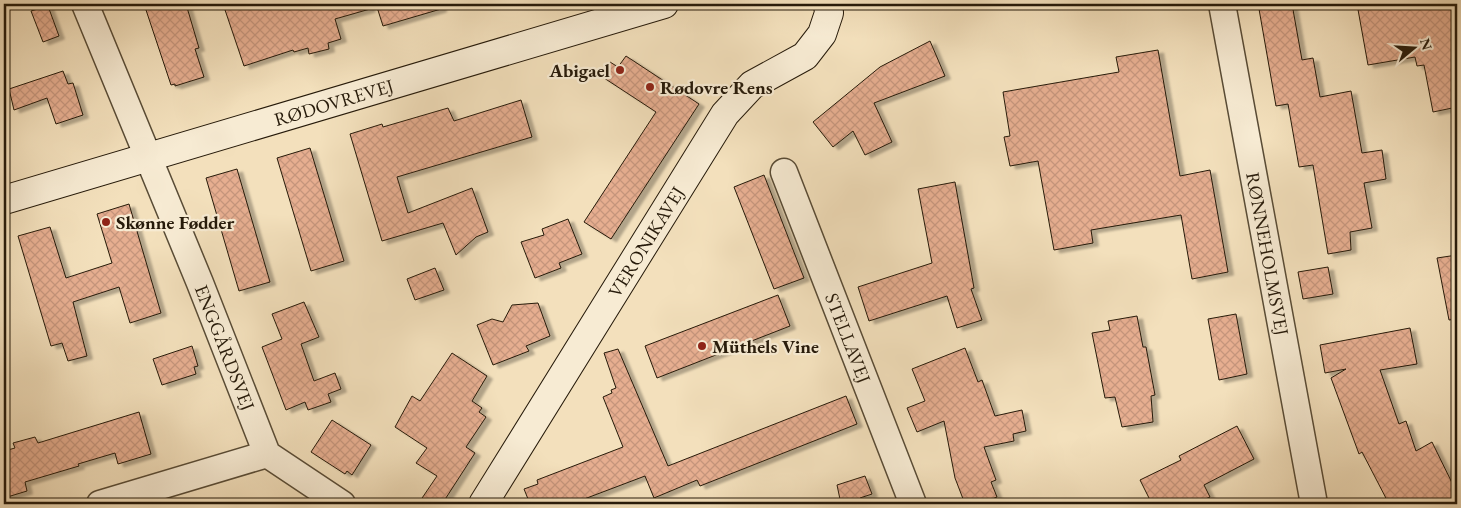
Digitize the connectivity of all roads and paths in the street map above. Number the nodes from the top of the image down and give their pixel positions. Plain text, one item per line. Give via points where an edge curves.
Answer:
1 (84, 4) edge
2 (664, 4) edge
3 (828, 4) edge
4 (1222, 4) edge
5 (148, 157) junction
6 (784, 172) dead end
7 (4, 200) edge
8 (266, 454) junction
9 (100, 504) edge
10 (342, 504) edge
11 (483, 504) edge
12 (913, 504) edge
13 (1314, 504) edge

1 - 5 street, ENGGÅRDSVEJ
2 - 5 street, RØDOVREVEJ
3 - 11 street, VERONIKAVEJ via 829,12 822,34 805,56 752,85 725,114
4 - 13 street, RØNNEHOLMSVEJ
5 - 7 street, RØDOVREVEJ
5 - 8 street, ENGGÅRDSVEJ
6 - 12 street, STELLAVEJ
8 - 9 street
8 - 10 street

